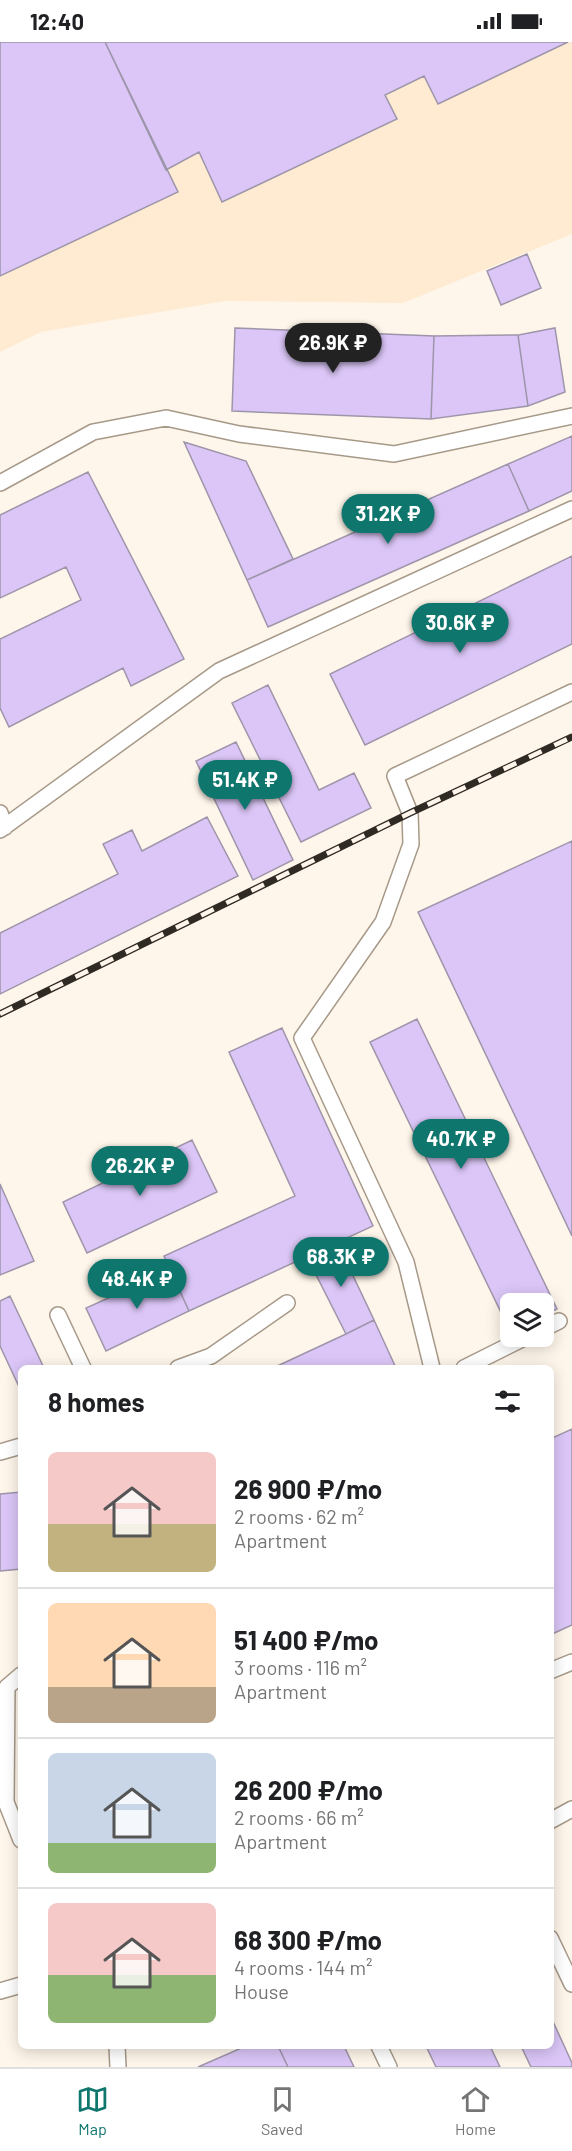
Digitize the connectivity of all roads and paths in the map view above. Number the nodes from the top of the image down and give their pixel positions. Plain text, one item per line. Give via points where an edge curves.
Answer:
1 (572, 416) edge
2 (0, 483) edge
3 (572, 509) edge
4 (572, 692) edge
5 (2, 823) edge
6 (287, 1303) dead end
7 (58, 1315) dead end
8 (560, 1321) dead end
9 (554, 1324) edge
10 (506, 1347) edge
11 (81, 1365) edge
12 (186, 1365) edge
13 (431, 1365) edge
14 (470, 1365) edge
15 (18, 1447) edge
16 (0, 1452) edge
17 (572, 1662) edge
18 (554, 1669) edge
19 (18, 1678) edge
20 (572, 1809) edge
21 (554, 1819) edge
22 (18, 1832) edge
23 (554, 1946) edge
24 (572, 1984) edge
25 (18, 1986) edge
26 (0, 1991) edge
27 (117, 2049) edge
28 (380, 2049) edge
29 (118, 2067) edge
30 (389, 2067) edge

1 - 2 lane via 394,454 239,434 166,418 93,432
3 - 5 lane via 219,671
4 - 13 lane via 395,776 410,813 411,844 383,921 302,1038 406,1262
6 - 12 lane via 211,1356
7 - 11 lane
8 - 9 lane
10 - 14 lane
15 - 16 lane
17 - 18 lane
19 - 22 lane via 7,1687 6,1802
20 - 21 lane
23 - 24 lane
25 - 26 lane
27 - 29 lane
28 - 30 lane

